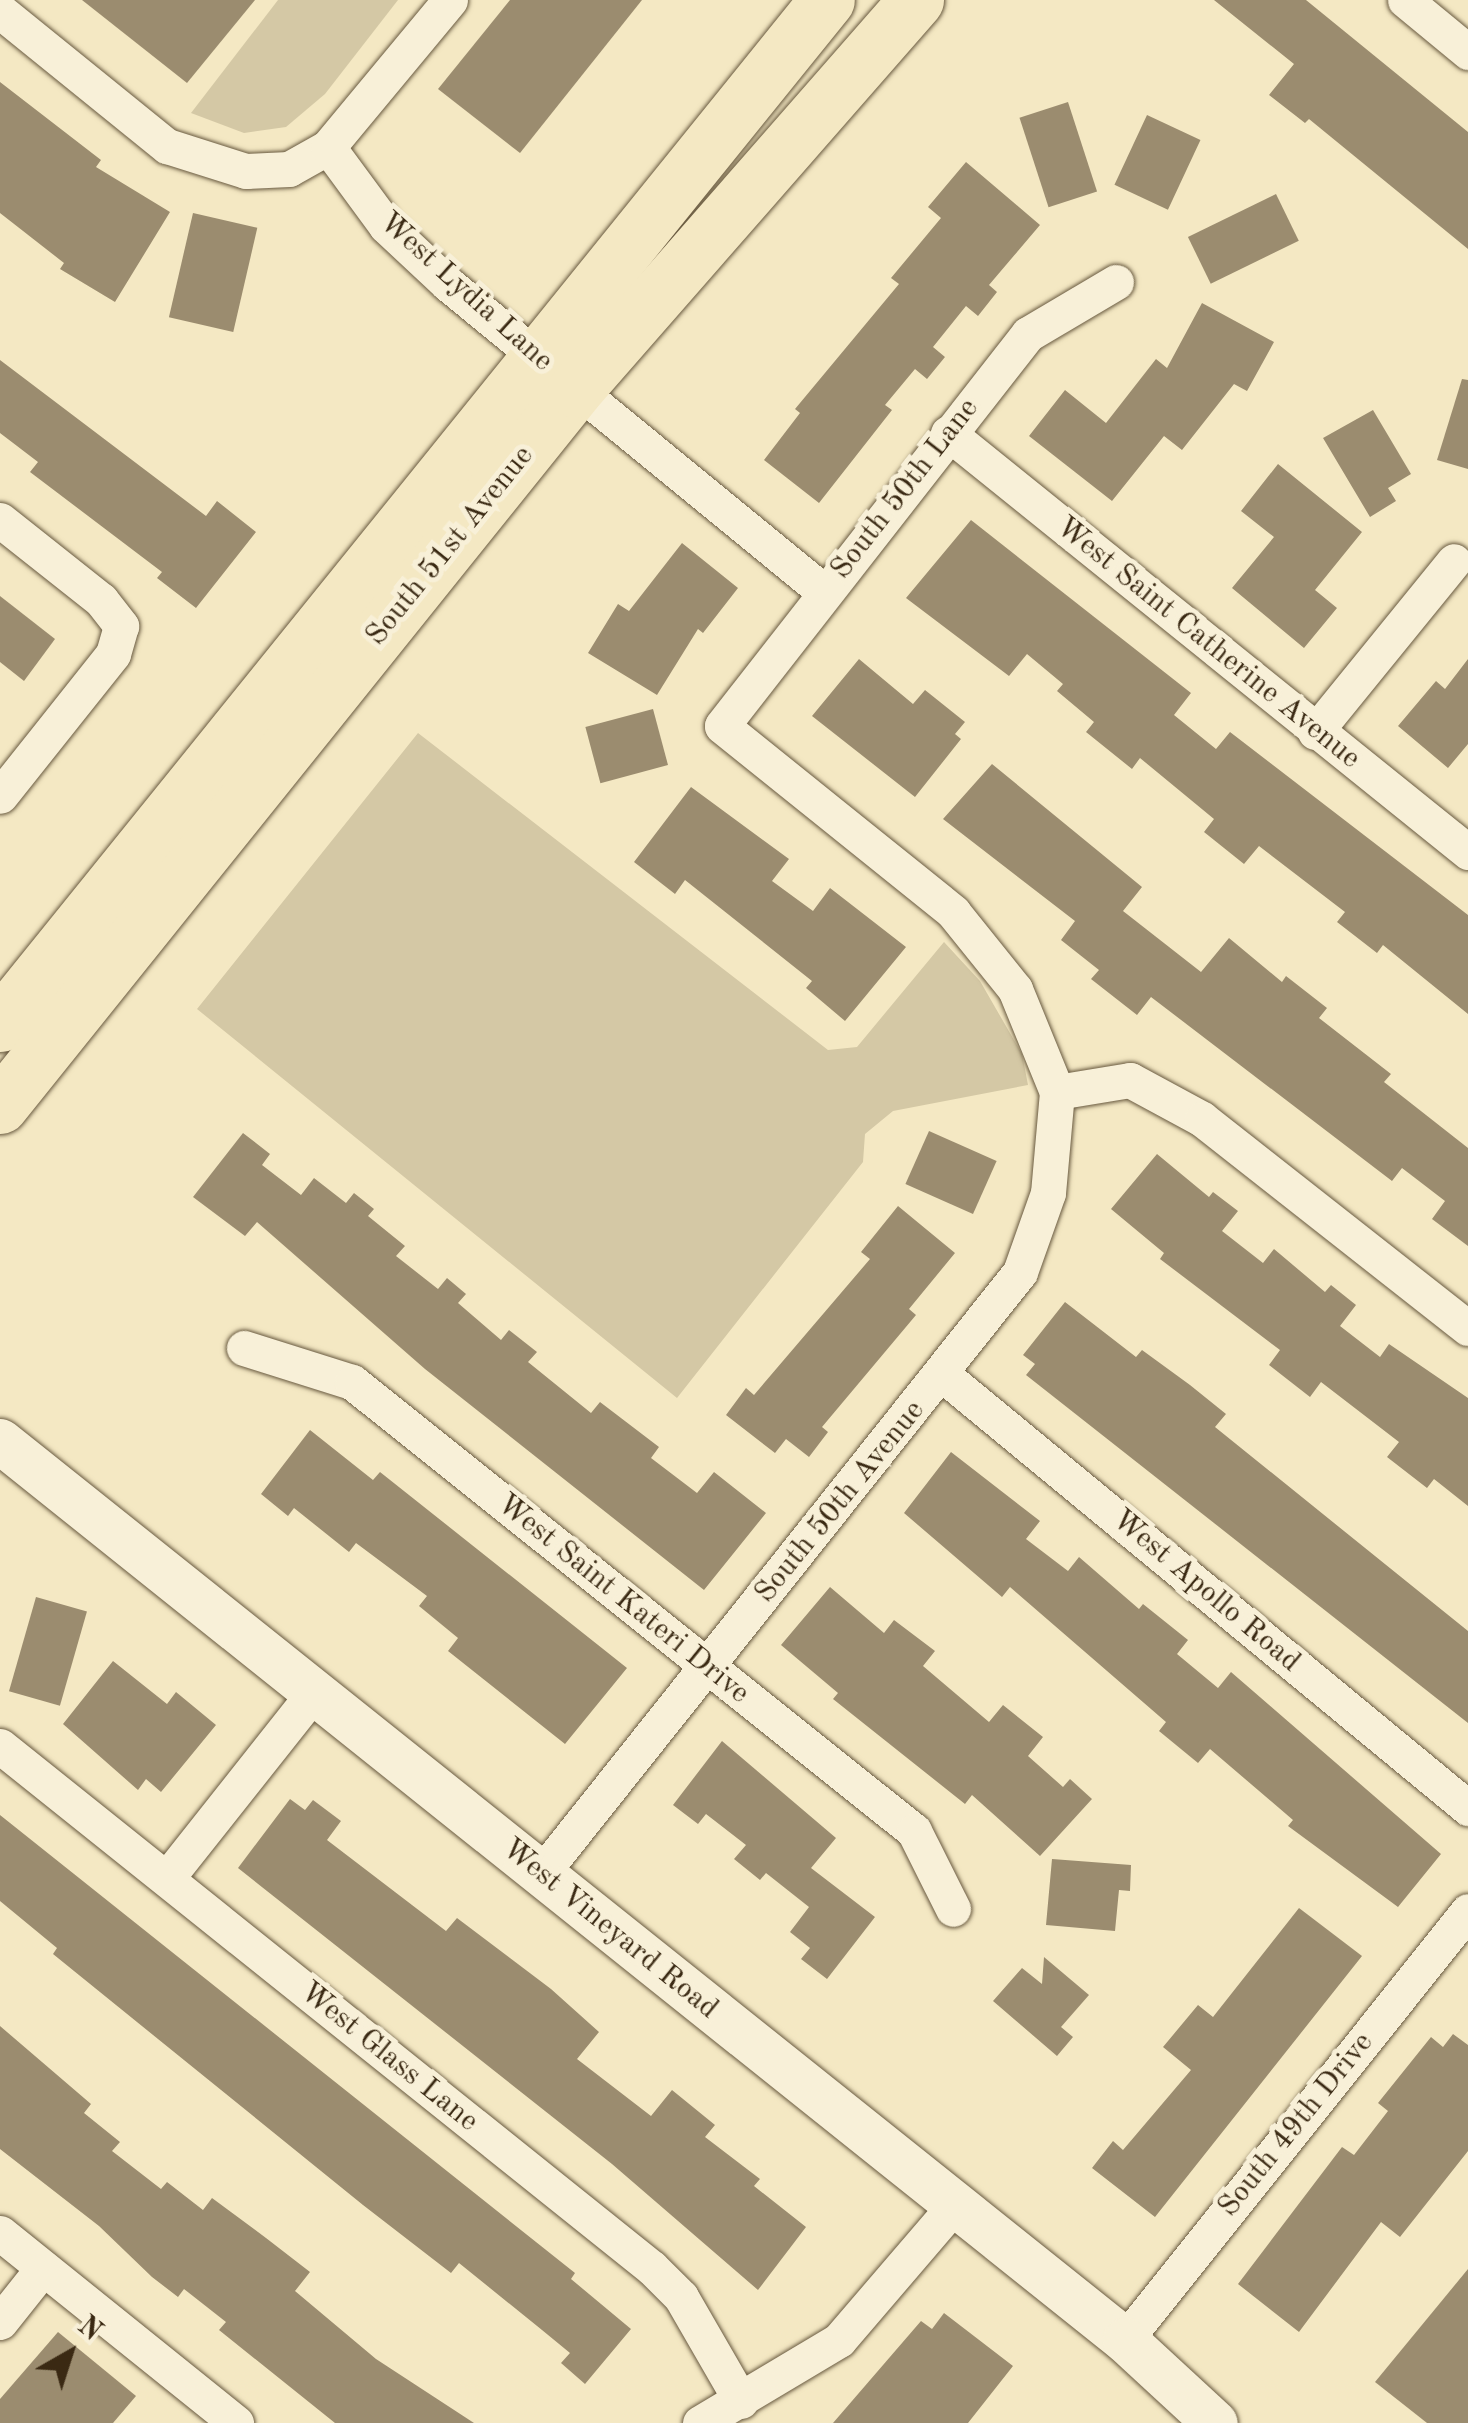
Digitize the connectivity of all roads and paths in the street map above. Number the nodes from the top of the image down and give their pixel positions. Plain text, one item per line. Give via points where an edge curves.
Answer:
1 (450, 0) edge
2 (828, 0) edge
3 (916, 0) edge
4 (1404, 0) edge
5 (0, 11) edge
6 (1468, 52) edge
7 (328, 148) junction
8 (1116, 282) dead end
9 (556, 374) junction
10 (948, 432) junction
11 (0, 520) edge
12 (1454, 561) dead end
13 (824, 592) junction
14 (1316, 732) junction
15 (0, 796) edge
16 (1468, 852) edge
17 (0, 1024) edge
18 (1056, 1092) junction
19 (0, 1106) edge
20 (1468, 1328) edge
21 (244, 1348) dead end
22 (943, 1375) junction
23 (0, 1441) edge
24 (706, 1666) junction
25 (315, 1691) junction
26 (0, 1746) edge
27 (1468, 1808) edge
28 (541, 1874) junction
29 (167, 1878) junction
30 (953, 1908) dead end
31 (1468, 1911) edge
32 (954, 2206) junction
33 (0, 2233) edge
34 (43, 2268) junction
35 (0, 2322) edge
36 (1125, 2340) junction
37 (742, 2401) junction
38 (236, 2423) edge
39 (700, 2423) edge
40 (1214, 2423) edge

1 - 7 street
2 - 9 main road, South 51st Avenue
3 - 9 main road, South 51st Avenue
4 - 6 street
5 - 7 street via 167,146 246,172 289,169
7 - 9 street, West Lydia Lane via 386,226
8 - 10 street, South 50th Lane via 1028,334
9 - 13 street, West Lydia Lane
9 - 17 main road, South 51st Avenue
9 - 19 main road, South 51st Avenue
10 - 13 street, South 50th Lane
10 - 14 street, West Saint Catherine Avenue
11 - 15 street via 101,600 121,626 113,654
12 - 14 street
13 - 18 street, South 50th Lane via 722,726 953,912 1015,989
14 - 16 street, West Saint Catherine Avenue
18 - 20 street via 1130,1080 1202,1119
18 - 22 street, South 50th Avenue via 1048,1194 1020,1272
21 - 24 street, West Saint Kateri Drive via 352,1382
22 - 24 street, South 50th Avenue
22 - 27 street, West Apollo Road
23 - 25 street, West Vineyard Road
24 - 28 street, South 50th Avenue
24 - 30 street, West Saint Kateri Drive via 914,1831
25 - 28 street, West Vineyard Road
25 - 29 street
26 - 29 street, West Glass Lane
28 - 32 street, West Vineyard Road
29 - 37 street, West Glass Lane via 652,2268 681,2297
31 - 36 street, South 49th Drive
32 - 36 street, West Vineyard Road
32 - 37 street via 839,2340
33 - 34 street
34 - 35 street
34 - 38 street
36 - 40 street, West Vineyard Road
37 - 39 street

